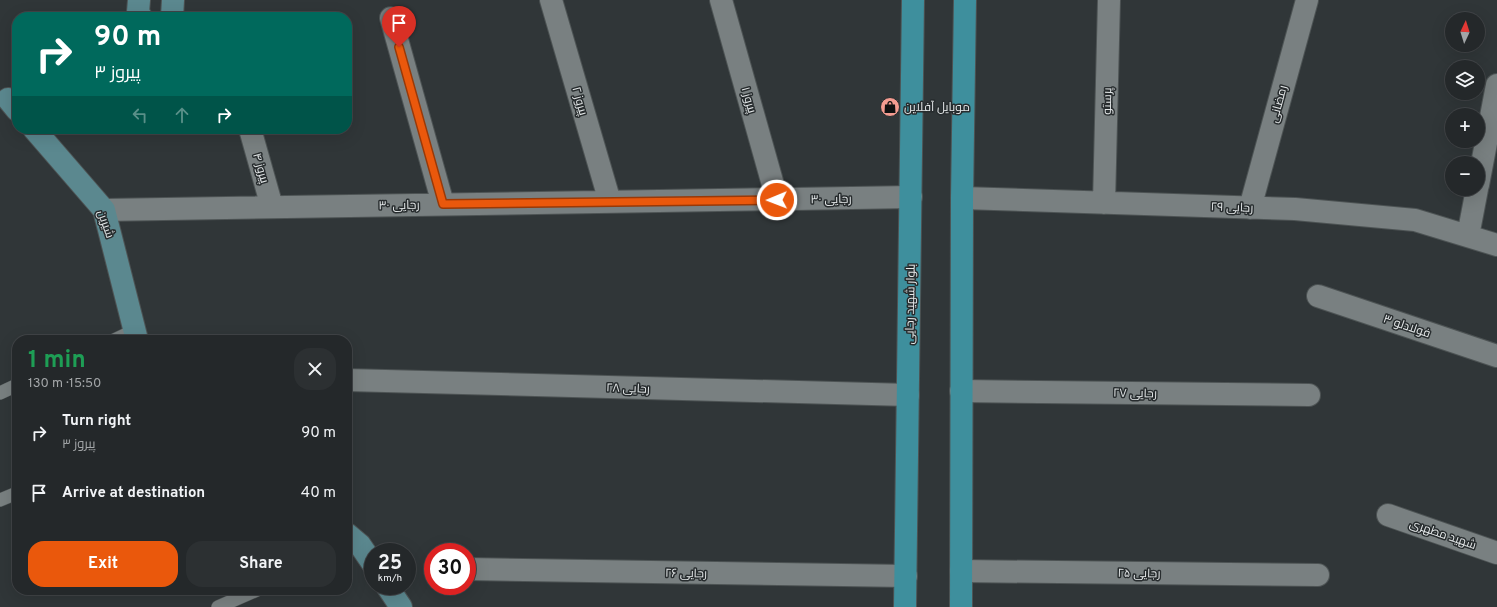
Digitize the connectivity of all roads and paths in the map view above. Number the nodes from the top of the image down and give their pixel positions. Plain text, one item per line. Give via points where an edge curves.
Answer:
1 (139, 0) edge
2 (173, 0) edge
3 (551, 0) edge
4 (721, 0) edge
5 (913, 0) edge
6 (964, 0) edge
7 (1109, 0) edge
8 (1307, 0) edge
9 (138, 12) edge
10 (172, 12) edge
11 (391, 18) dead end
12 (1497, 85) edge
13 (38, 134) edge
14 (251, 134) edge
15 (1484, 156) edge
16 (1476, 196) edge
17 (911, 197) junction
18 (962, 198) junction
19 (777, 200) junction
20 (610, 202) junction
21 (1104, 203) junction
22 (443, 204) junction
23 (272, 207) junction
24 (1250, 208) junction
25 (104, 210) junction
26 (1468, 236) junction
27 (1497, 245) edge
28 (1318, 296) dead end
29 (136, 335) edge
30 (1497, 356) edge
31 (352, 380) edge
32 (12, 387) edge
33 (961, 391) junction
34 (0, 393) edge
35 (908, 395) junction
36 (1309, 395) dead end
37 (12, 495) edge
38 (0, 500) edge
39 (1388, 515) dead end
40 (352, 544) edge
41 (1497, 553) edge
42 (364, 555) edge
43 (476, 569) edge
44 (961, 571) junction
45 (1318, 575) dead end
46 (906, 576) junction
47 (246, 595) edge
48 (393, 595) edge
49 (218, 607) edge
50 (401, 607) edge
51 (905, 607) edge
52 (960, 607) edge

1 - 9 street
2 - 10 street
3 - 20 street, پیروز ۲
4 - 19 street, پیروز ۱
5 - 17 main road, بلوار شهید رجایی
6 - 18 main road
7 - 21 street, پرستو
8 - 24 street, رمضانی
11 - 22 street
12 - 15 street
13 - 25 street, شیرین
14 - 23 street, پیروز ۴
16 - 26 street
17 - 19 street, رجایی ۳۰
17 - 35 main road, بلوار شهید رجایی
18 - 21 street, رجایی ۲۹
18 - 33 main road
19 - 20 street, رجایی ۳۰
20 - 22 street, رجایی ۳۰
21 - 24 street, رجایی ۲۹
22 - 23 street, رجایی ۳۰
23 - 25 street, رجایی ۳۰
24 - 26 street, رجایی ۲۹ via 1295,209 1415,220
25 - 29 street, شیرین
26 - 27 street, رجایی ۲۹
28 - 30 street, فولادلو ۳
31 - 35 street, رجایی ۲۸
32 - 34 lane
33 - 36 street, رجایی ۲۷
33 - 44 main road
35 - 46 main road, بلوار شهید رجایی
37 - 38 lane
39 - 41 street, شهید مطهری
40 - 42 street
43 - 46 street, رجایی ۲۶
44 - 45 street, رجایی ۲۵
44 - 52 main road
46 - 51 main road, بلوار شهید رجایی
47 - 49 lane
48 - 50 street

